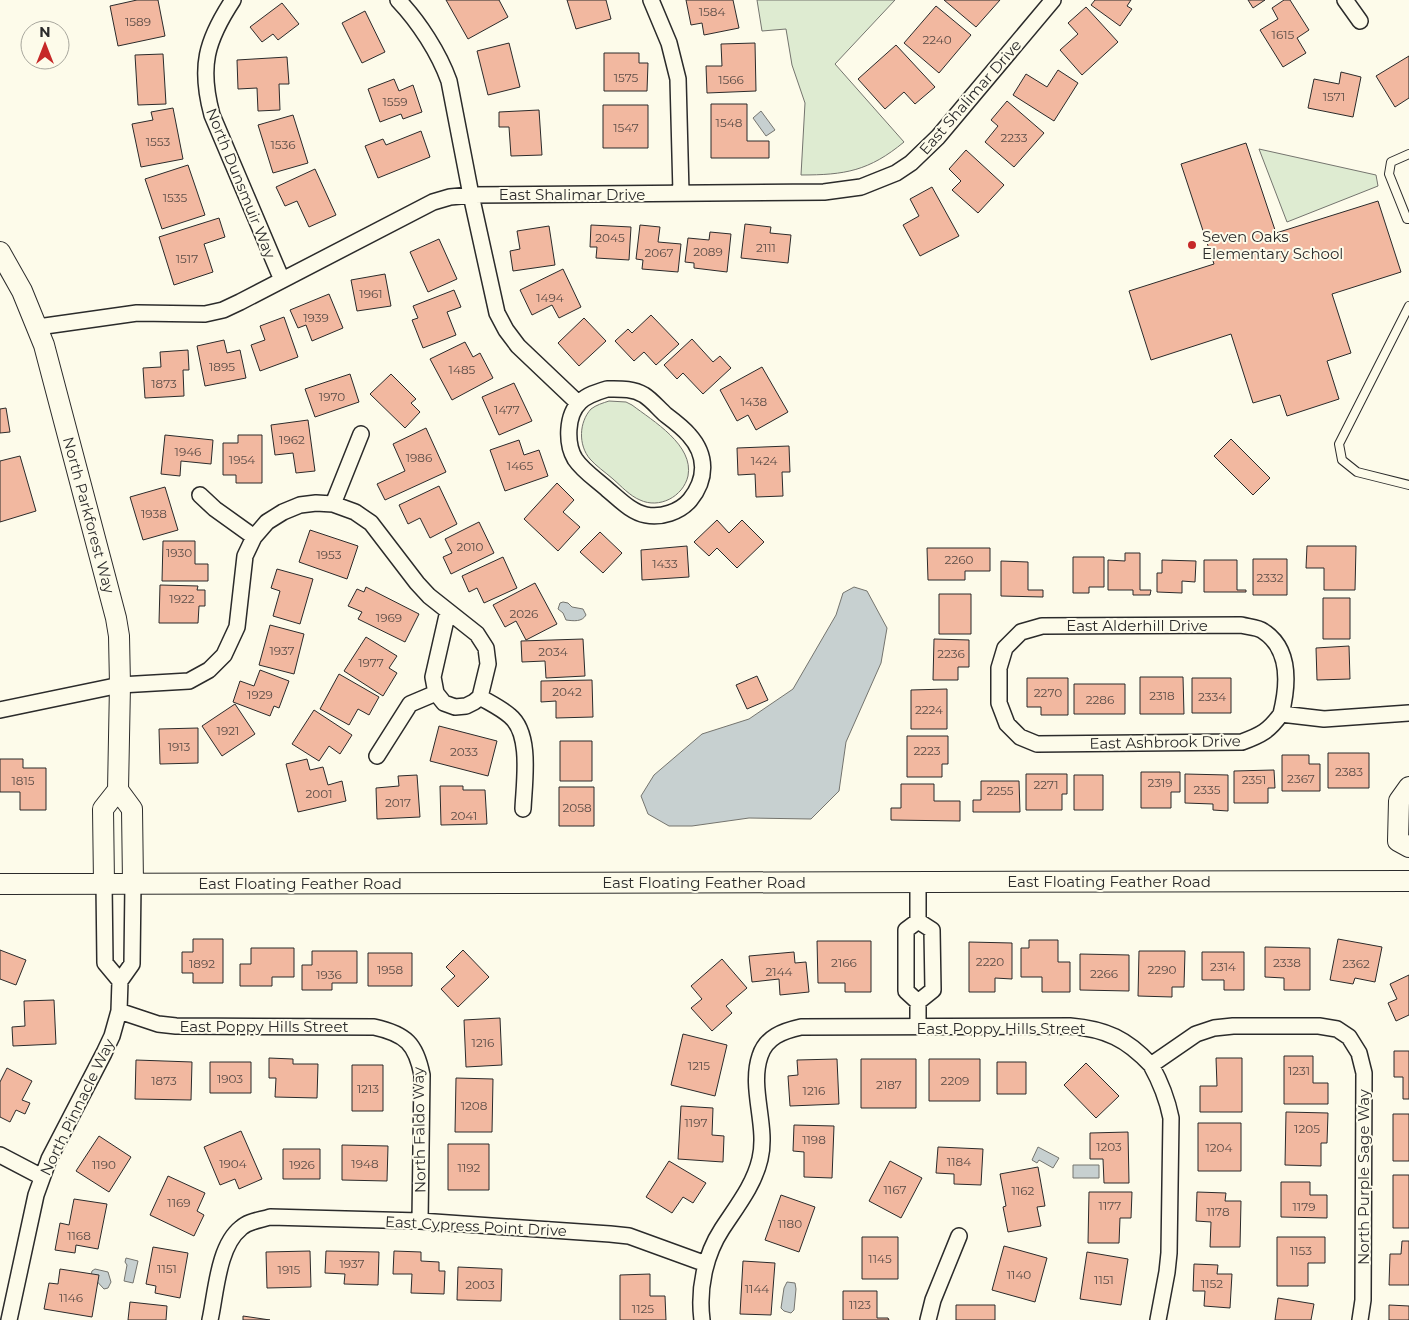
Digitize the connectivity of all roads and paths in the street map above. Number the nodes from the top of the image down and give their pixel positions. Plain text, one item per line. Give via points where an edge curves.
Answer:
1 (233, 0) edge
2 (398, 0) edge
3 (651, 0) edge
4 (1053, 0) edge
5 (1346, 0) edge
6 (1360, 22) dead end
7 (1409, 154) edge
8 (681, 193) junction
9 (470, 195) junction
10 (1409, 220) edge
11 (0, 252) edge
12 (282, 280) junction
13 (1409, 306) edge
14 (38, 327) junction
15 (578, 403) junction
16 (361, 434) dead end
17 (1409, 485) edge
18 (200, 495) dead end
19 (333, 504) junction
20 (254, 537) junction
21 (448, 611) junction
22 (120, 685) junction
23 (436, 693) junction
24 (480, 697) junction
25 (0, 710) edge
26 (1409, 713) edge
27 (1281, 714) junction
28 (1006, 724) joint
29 (377, 756) dead end
30 (1409, 787) edge
31 (118, 790) junction
32 (523, 809) dead end
33 (1409, 847) edge
34 (1409, 880) edge
35 (918, 882) junction
36 (0, 884) edge
37 (104, 884) junction
38 (133, 884) junction
39 (918, 921) junction
40 (120, 981) junction
41 (918, 1002) junction
42 (119, 1011) junction
43 (918, 1028) junction
44 (408, 1041) joint
45 (1151, 1065) junction
46 (0, 1155) edge
47 (42, 1177) junction
48 (420, 1221) junction
49 (960, 1236) dead end
50 (706, 1264) junction
51 (9, 1320) edge
52 (210, 1320) edge
53 (702, 1320) edge
54 (928, 1320) edge
55 (1158, 1320) edge
56 (1360, 1320) edge

1 - 12 street, North Dunsmuir Way via 211,39 206,58 207,96 212,115
2 - 9 street via 443,64
3 - 8 street via 669,43 678,79
4 - 8 street, East Shalimar Drive via 932,144 896,173 862,188 843,191
5 - 6 street
7 - 10 lane via 1390,162 1389,174
8 - 9 street, East Shalimar Drive
9 - 12 street, East Shalimar Drive via 433,202
9 - 15 street via 497,313 518,346
11 - 14 main road, North Parkforest Way
12 - 14 street, East Shalimar Drive via 223,310 205,314 137,313
13 - 17 lane via 1339,444 1342,460 1357,472
14 - 22 main road, North Parkforest Way via 116,618
15 - 15 street via 570,419 570,443 574,458 583,469 628,507 645,515 665,515 690,501 704,473 702,458 689,435 643,395 626,389 607,389
16 - 19 street
18 - 20 street via 215,510
19 - 20 street via 300,505 283,512 267,522
19 - 21 street via 355,512 370,523 417,583
20 - 22 street via 245,556 237,628 224,655 209,670 189,680
21 - 23 street via 433,676
21 - 24 street via 477,634 486,648 488,664
22 - 25 street
22 - 31 main road, North Parkforest Way
23 - 24 street via 444,703 455,707 466,706
23 - 29 street via 410,704
24 - 32 street via 511,716 521,730 525,744
26 - 27 street via 1324,719
27 - 28 street, East Ashbrook Drive via 1262,735 1242,742 1037,744 1020,737
27 - 28 street, East Alderhill Drive via 1286,696 1284,661 1277,644 1262,630 1241,625 1042,626 1021,632 1005,648 999,668 999,703
30 - 33 main road via 1400,802 1398,841
31 - 37 main road via 102,810
31 - 38 main road via 132,810
34 - 35 main road, East Floating Feather Road
35 - 38 main road, East Floating Feather Road
35 - 39 street
36 - 37 main road, East Floating Feather Road
37 - 38 main road, East Floating Feather Road
37 - 40 street via 105,963
38 - 40 street, North Pinnacle Way via 132,964
39 - 41 street via 906,930 906,991
39 - 41 street via 932,930 933,990
40 - 42 street, North Pinnacle Way
41 - 43 street
42 - 44 street, East Poppy Hills Street via 158,1024 176,1026 374,1027 392,1031
42 - 47 street, North Pinnacle Way via 112,1036
43 - 45 street, East Poppy Hills Street via 1089,1028 1124,1041
43 - 50 street, East Poppy Hills Street via 801,1027 780,1032 768,1042 760,1055 756,1074 762,1131 760,1158 751,1185 720,1231
44 - 48 street, North Faldo Way via 418,1056 422,1076
45 - 55 street, East Poppy Hills Street via 1168,1099 1171,1118 1169,1253
45 - 56 street, North Purple Sage Way via 1196,1034 1214,1028 1319,1026 1337,1029 1349,1037 1359,1053 1364,1073 1363,1300
46 - 47 street
47 - 51 street, North Pinnacle Way
48 - 50 street, East Cypress Point Drive via 629,1236
48 - 52 street, East Cypress Point Drive via 270,1217 241,1227 229,1241 222,1258
49 - 54 street
50 - 53 street via 701,1286

